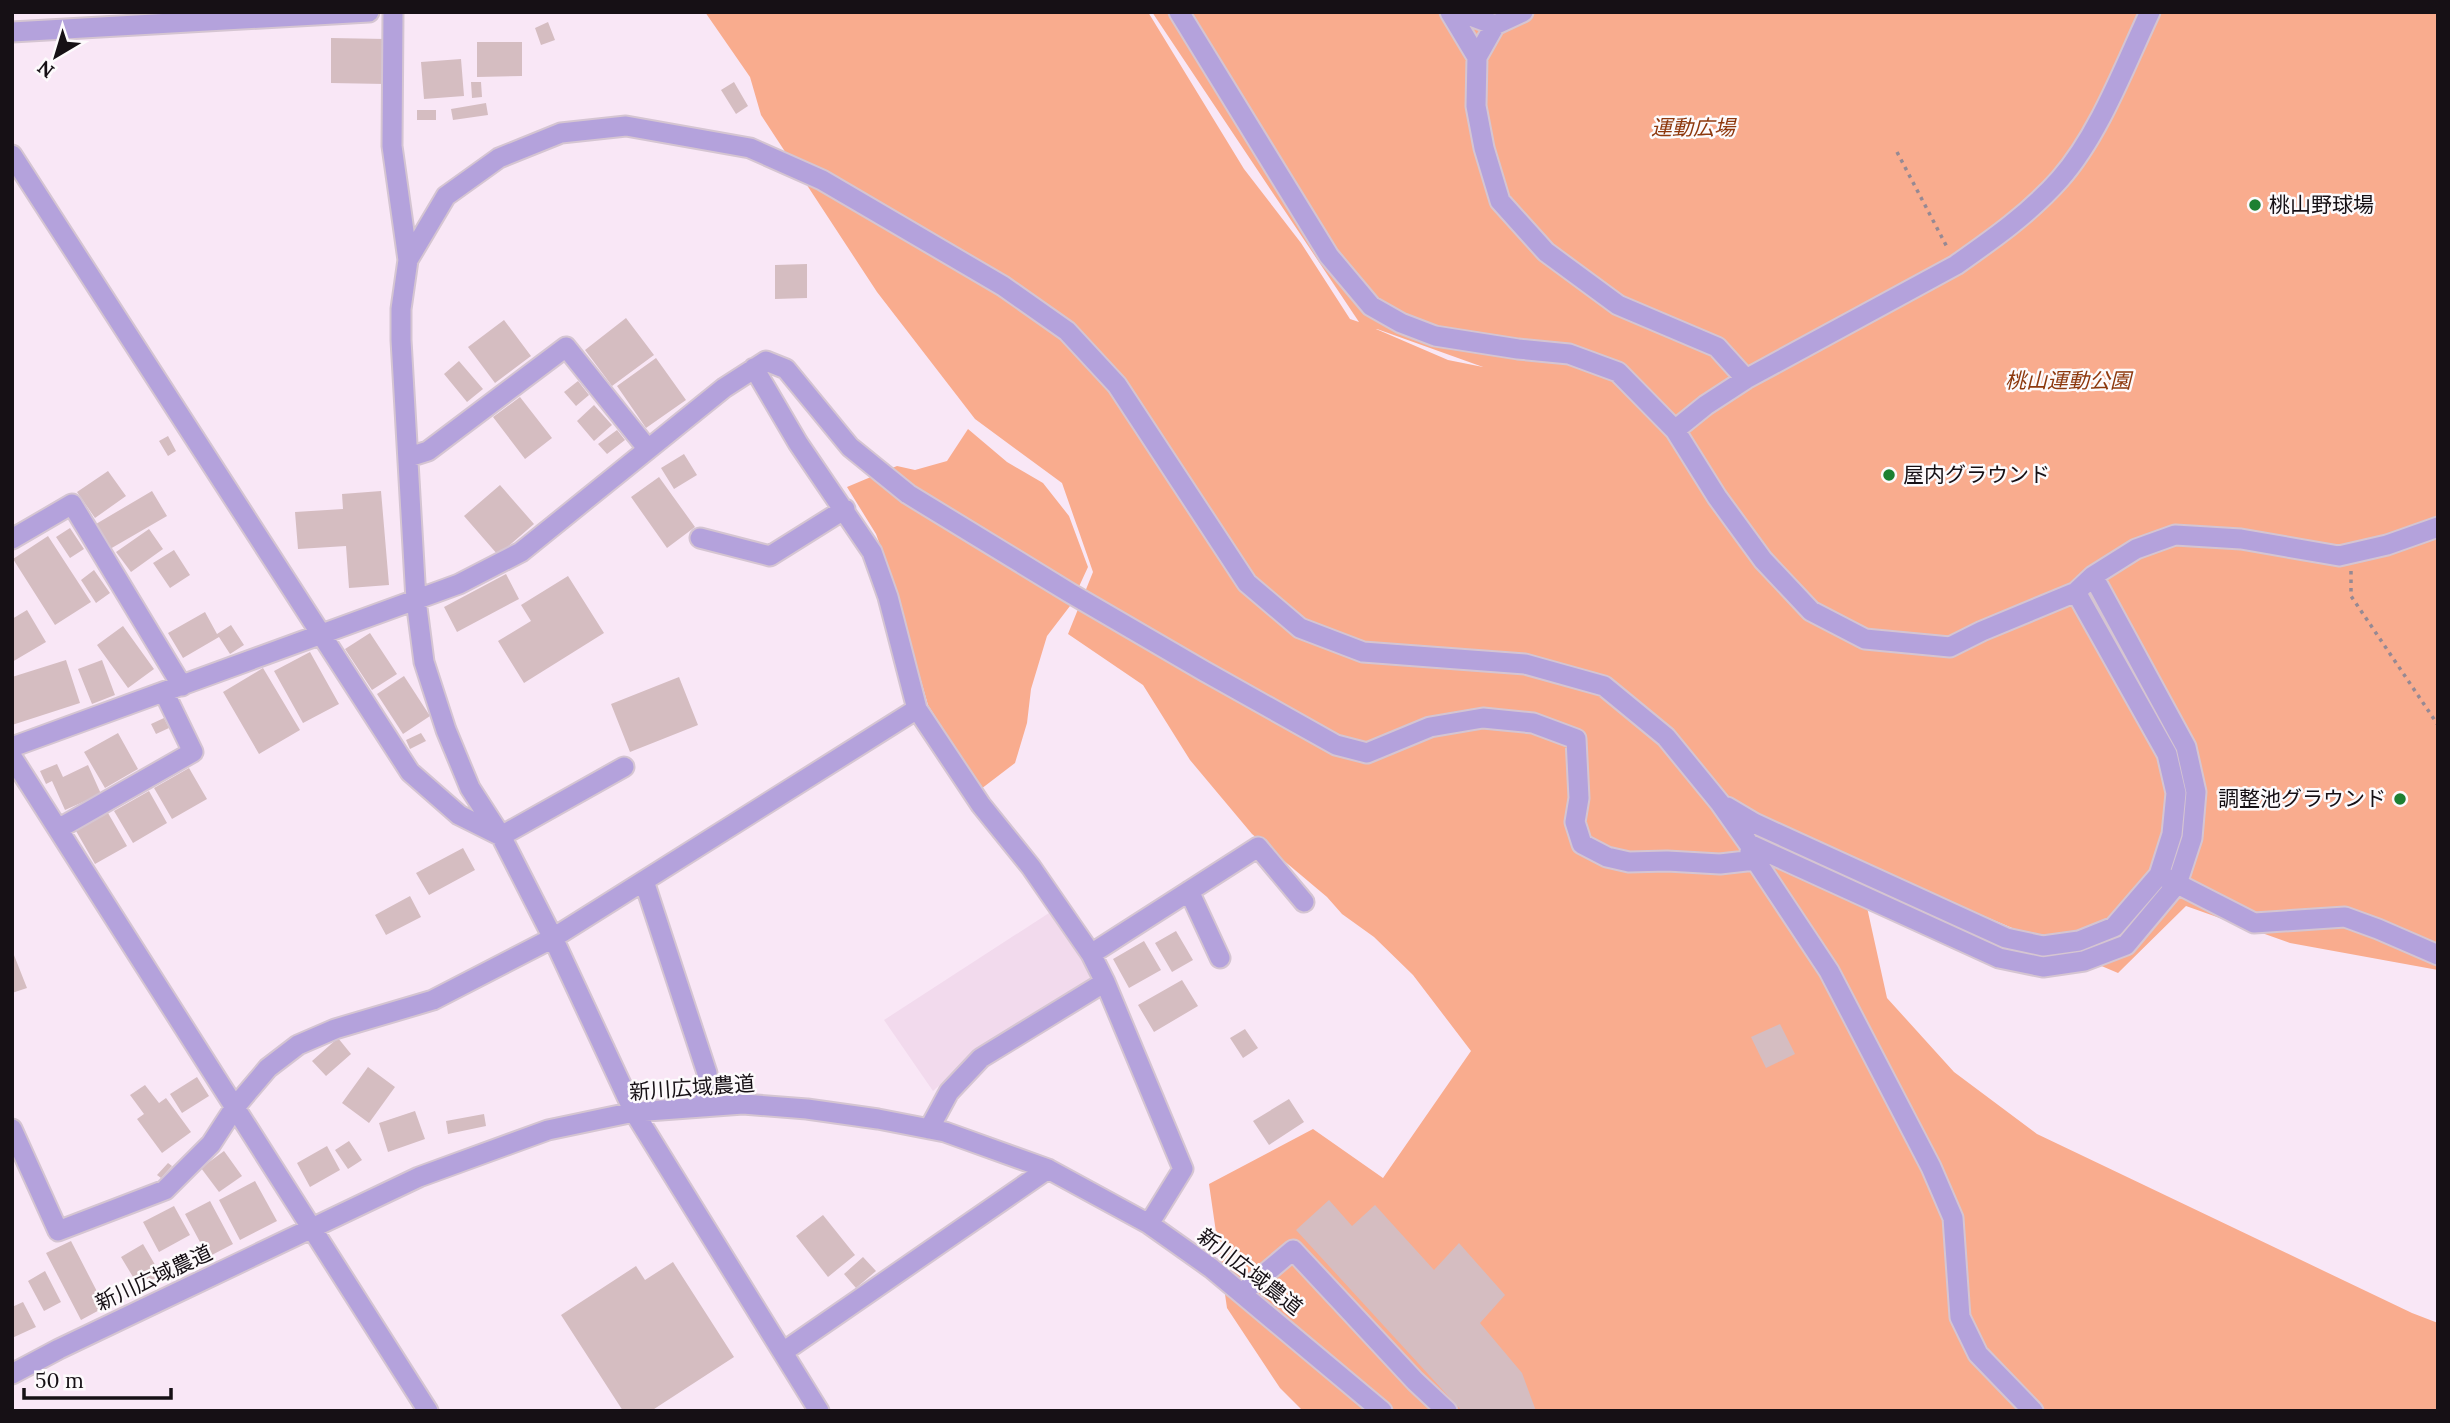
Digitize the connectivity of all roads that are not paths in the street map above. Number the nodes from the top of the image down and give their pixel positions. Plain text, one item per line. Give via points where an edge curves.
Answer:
1 (369, 12) edge
2 (393, 12) edge
3 (1179, 12) edge
4 (1450, 12) edge
5 (1460, 12) edge
6 (1523, 12) edge
7 (2150, 12) edge
8 (1495, 25) junction
9 (12, 32) edge
10 (1477, 57) junction
11 (12, 155) edge
12 (408, 260) junction
13 (754, 368) junction
14 (1746, 379) junction
15 (1675, 430) junction
16 (647, 449) junction
17 (409, 457) junction
18 (845, 509) junction
19 (2438, 527) edge
20 (700, 538) dead end
21 (12, 539) edge
22 (2094, 576) junction
23 (2076, 592) junction
24 (416, 600) junction
25 (324, 635) junction
26 (173, 689) junction
27 (917, 709) junction
28 (12, 747) edge
29 (12, 757) edge
30 (624, 766) dead end
31 (1720, 803) junction
32 (58, 829) junction
33 (501, 835) junction
34 (1755, 860) junction
35 (2159, 875) junction
36 (644, 881) junction
37 (2177, 884) junction
38 (1189, 891) junction
39 (1304, 902) dead end
40 (553, 938) junction
41 (1091, 954) junction
42 (2438, 955) edge
43 (1220, 958) dead end
44 (1105, 982) junction
45 (235, 1107) junction
46 (704, 1107) junction
47 (634, 1112) junction
48 (12, 1129) edge
49 (929, 1129) junction
50 (1048, 1169) junction
51 (1149, 1224) junction
52 (313, 1229) junction
53 (1242, 1293) junction
54 (783, 1352) junction
55 (12, 1374) edge
56 (428, 1411) edge
57 (819, 1411) edge
58 (1382, 1411) edge
59 (1447, 1411) edge
60 (2033, 1411) edge

1 - 9 street
2 - 12 street via 392,146
3 - 15 street via 1328,256 1371,306 1435,336 1569,354 1618,372
4 - 10 street
5 - 8 street
6 - 8 street
7 - 14 street via 2085,144 2062,177 2031,208 1956,265
8 - 10 street
10 - 14 street via 1476,106 1500,201 1546,252 1618,305 1717,347
11 - 25 street
12 - 17 street via 401,309
12 - 31 street via 446,196 499,158 561,133 626,126 750,148 845,193 1003,286 1067,331 1117,385 1247,583 1300,628 1363,652 1525,664 1604,686 1666,737
13 - 16 street
13 - 18 street via 798,443
13 - 34 street via 766,361 786,369 850,447 919,501 1336,745 1367,753 1430,727 1483,718 1533,723 1576,738 1579,798 1575,821 1582,844 1629,862
14 - 15 street
15 - 23 street via 1763,560 1811,611 1865,639 1950,647
16 - 17 street via 566,347 428,451
16 - 24 street via 522,552
17 - 24 street
18 - 20 street via 770,556
18 - 27 street via 873,552
19 - 22 street via 2339,556 2241,539 2175,535 2136,549
21 - 26 street via 72,503
22 - 23 street
22 - 37 street via 2186,747 2196,792 2192,838
23 - 35 street via 2167,754 2176,793 2172,834
24 - 25 street
24 - 33 street via 424,662 446,730 470,788
25 - 26 street
25 - 33 street via 410,772 459,815
26 - 28 street
26 - 32 street via 192,752
27 - 36 street
27 - 41 street
29 - 32 street
30 - 33 street
31 - 34 street
31 - 35 street via 1754,823 2006,938 2043,946 2079,941 2115,927
31 - 37 street via 1749,844 1999,958 2043,967 2084,961 2126,945
32 - 45 street
33 - 40 street
34 - 60 street via 1829,971 1931,1167 1953,1218 1960,1317 1978,1354
35 - 37 street
36 - 40 street
36 - 46 street via 707,1073
37 - 42 street via 2254,923 2345,917
38 - 39 street via 1258,847
38 - 41 street
38 - 43 street
40 - 45 street via 433,1000 298,1045 268,1069
40 - 47 street
41 - 44 street
44 - 49 street via 981,1058 949,1092
44 - 51 street via 1183,1169
45 - 48 street via 211,1144 164,1191 58,1231
45 - 52 street
46 - 47 street, 新川広域農道
46 - 49 street, 新川広域農道 via 743,1104 807,1109
47 - 52 street, 新川広域農道 via 548,1130 419,1177
47 - 54 street
49 - 50 street, 新川広域農道
50 - 51 street, 新川広域農道
50 - 54 street
51 - 53 street, 新川広域農道
52 - 55 street, 新川広域農道
52 - 56 street
53 - 58 street, 新川広域農道
53 - 59 street via 1293,1250
54 - 57 street

